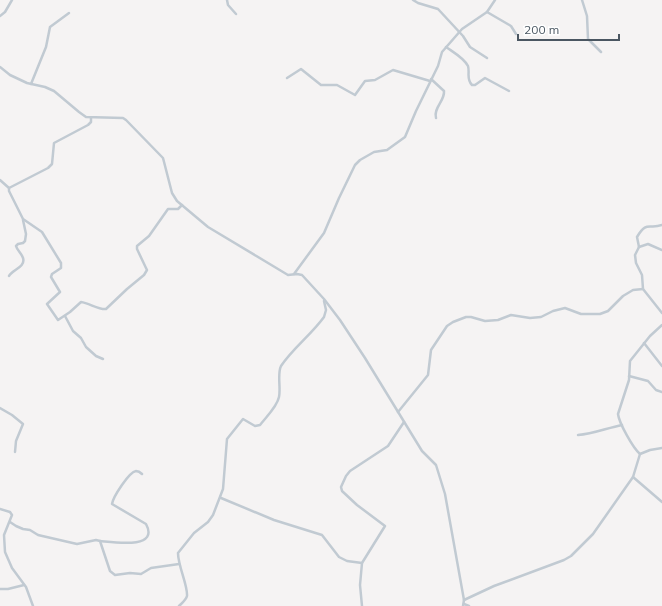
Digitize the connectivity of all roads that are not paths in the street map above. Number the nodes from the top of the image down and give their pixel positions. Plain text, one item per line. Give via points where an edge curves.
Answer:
1 (12, 0) edge
2 (227, 0) edge
3 (413, 0) edge
4 (495, 0) edge
5 (582, 0) edge
6 (487, 12) junction
7 (69, 13) dead end
8 (236, 14) dead end
9 (0, 16) edge
10 (459, 32) junction
11 (516, 34) dead end
12 (446, 47) junction
13 (601, 52) dead end
14 (487, 58) dead end
15 (0, 67) edge
16 (287, 78) dead end
17 (430, 80) junction
18 (31, 84) junction
19 (509, 90) dead end
20 (91, 118) junction
21 (436, 118) dead end
22 (0, 180) edge
23 (9, 188) junction
24 (182, 205) junction
25 (23, 219) junction
26 (662, 225) edge
27 (639, 247) junction
28 (662, 250) edge
29 (294, 275) junction
30 (9, 276) dead end
31 (643, 289) junction
32 (324, 299) junction
33 (662, 312) edge
34 (65, 316) junction
35 (662, 325) edge
36 (644, 343) junction
37 (103, 359) dead end
38 (662, 366) edge
39 (629, 376) junction
40 (662, 392) edge
41 (0, 408) edge
42 (398, 412) junction
43 (404, 422) junction
44 (622, 425) junction
45 (578, 435) dead end
46 (662, 448) edge
47 (15, 452) dead end
48 (640, 454) junction
49 (142, 474) dead end
50 (632, 476) junction
51 (221, 498) junction
52 (662, 502) edge
53 (0, 510) edge
54 (10, 522) junction
55 (100, 541) junction
56 (362, 563) junction
57 (179, 564) junction
58 (24, 585) junction
59 (0, 589) edge
60 (464, 604) edge
61 (33, 606) edge
62 (179, 606) edge
63 (362, 606) edge
64 (469, 606) edge

1 - 9 street
2 - 8 street
3 - 10 street via 438,9
4 - 6 street
5 - 13 street via 587,17 588,39
6 - 10 street
6 - 11 street via 510,26
7 - 18 street via 50,27 46,47
10 - 12 street
10 - 14 street via 470,47
12 - 17 street
12 - 19 street via 466,62 472,85 485,78
15 - 18 street via 10,75
16 - 17 street via 301,69 321,85 337,85 355,94 365,81 375,80 393,70
17 - 21 street via 444,91
17 - 29 street via 405,137 387,150 374,152 355,165 324,233
18 - 20 street via 54,91 79,112
20 - 23 street via 88,125 54,143 52,162 48,168
20 - 24 street via 122,118 130,122 163,158 172,193
22 - 23 street
23 - 25 street
24 - 29 street via 208,227 288,275
24 - 34 street via 178,209 166,210 149,236 137,246 147,270 144,275 106,309 81,302
25 - 30 street via 26,241 16,246 23,263
25 - 34 street via 42,232 61,263 60,268 51,277 60,292 47,304 58,320
26 - 27 street via 645,227 637,237
27 - 28 street via 648,244
27 - 31 street via 635,255 642,275
29 - 32 street via 302,276
31 - 33 street
31 - 42 street via 633,290 600,314 581,314 565,308 542,317 511,315 485,321 466,317 453,322 447,326 431,350 428,375
32 - 42 street
32 - 51 street via 324,317 280,369 277,403 260,425 255,426 243,420 227,439 224,489
34 - 37 street via 86,347
35 - 36 street
36 - 38 street
36 - 39 street via 630,360
39 - 40 street via 648,381 656,390
39 - 44 street via 618,414
41 - 47 street via 23,424 16,441
42 - 43 street
43 - 56 street via 388,446 350,471 341,487 357,505 385,526
43 - 60 street via 422,451 436,465 445,494
44 - 45 street
44 - 48 street
46 - 48 street
48 - 50 street
49 - 55 street via 134,471 112,504 146,524 147,537 136,543
50 - 52 street
50 - 60 street via 593,534 571,556 494,586
51 - 56 street via 277,521 322,534 339,557
51 - 57 street via 211,519 194,533 179,551
53 - 54 street via 11,513
54 - 55 street via 53,539 79,545
54 - 58 street via 4,535 5,552
55 - 57 street via 110,571 115,575 141,574 151,568
56 - 63 street
57 - 62 street via 186,596
58 - 59 street
58 - 61 street
60 - 64 street

